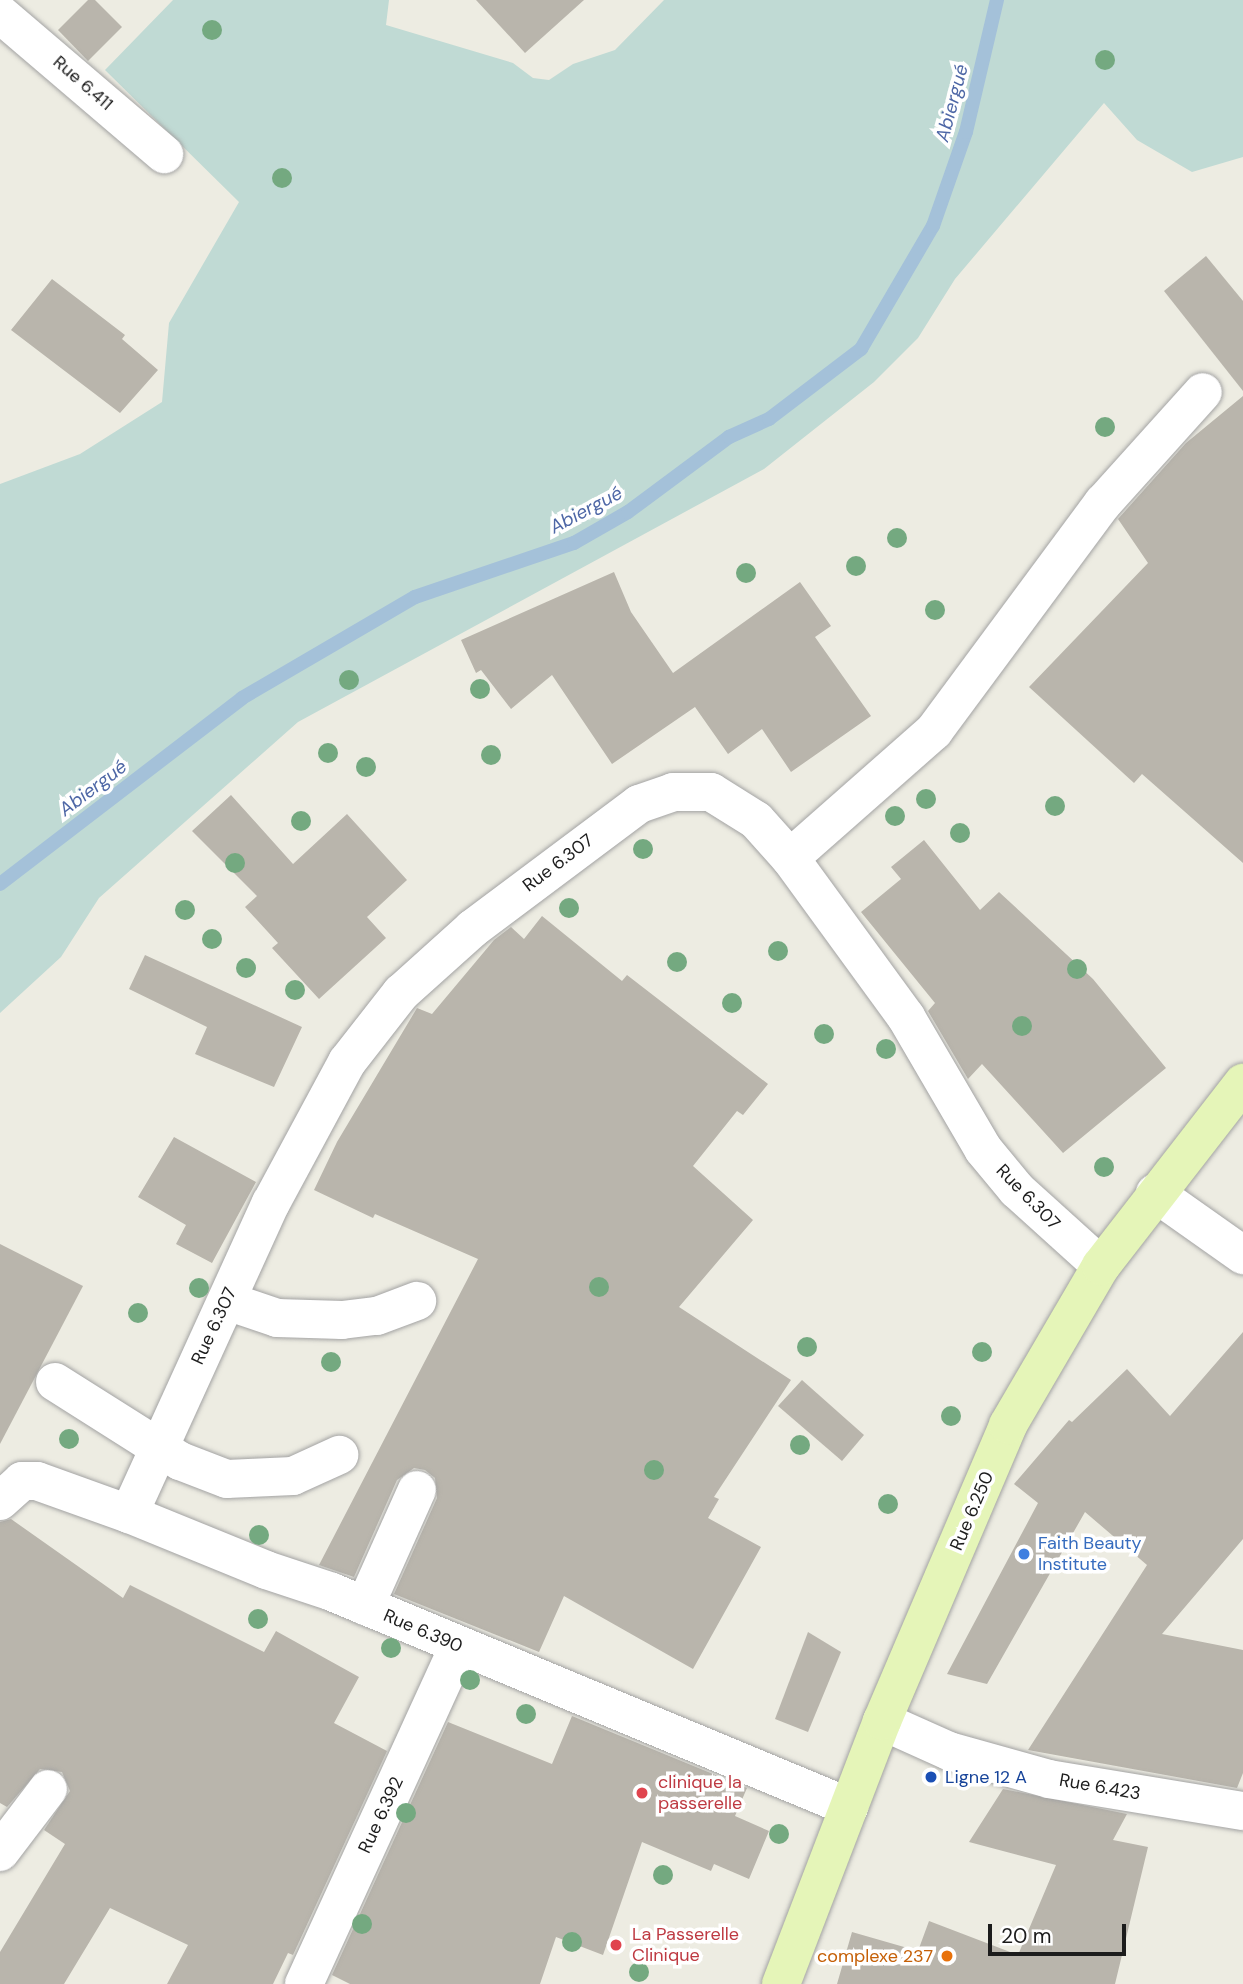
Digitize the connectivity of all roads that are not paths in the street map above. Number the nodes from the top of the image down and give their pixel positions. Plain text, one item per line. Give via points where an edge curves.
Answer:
1 (0, 14) edge
2 (164, 154) dead end
3 (1203, 392) dead end
4 (790, 858) junction
5 (1243, 1083) edge
6 (1155, 1193) junction
7 (1243, 1255) edge
8 (1101, 1266) junction
9 (226, 1301) junction
10 (417, 1301) dead end
11 (55, 1382) dead end
12 (160, 1445) junction
13 (339, 1455) dead end
14 (417, 1490) dead end
15 (0, 1502) edge
16 (130, 1514) junction
17 (365, 1606) junction
18 (459, 1646) junction
19 (882, 1721) junction
20 (48, 1789) dead end
21 (849, 1807) junction
22 (1243, 1811) edge
23 (0, 1852) edge
24 (304, 1984) edge
25 (782, 1984) edge

1 - 2 street, Rue 6.411
3 - 4 street via 1103,503 934,731
4 - 8 street, Rue 6.307 via 891,995 983,1149 1017,1190
4 - 9 street, Rue 6.307 via 756,820 711,792 673,792 639,804 471,929 401,993 347,1062 271,1203
5 - 6 main road, Rue 6.250
6 - 7 street
6 - 8 main road, Rue 6.250
8 - 19 main road, Rue 6.250 via 1008,1425
9 - 10 street via 277,1318 330,1320 377,1316
9 - 12 street, Rue 6.307
11 - 12 street
12 - 13 street via 180,1461 227,1479 293,1476
12 - 16 street, Rue 6.307
14 - 17 street
15 - 16 street, Rue 6.390 via 22,1481 37,1481
16 - 17 street, Rue 6.390
17 - 18 street, Rue 6.390
18 - 21 street, Rue 6.390
18 - 24 street, Rue 6.392
19 - 21 main road, Rue 6.250
19 - 22 street, Rue 6.423 via 949,1751 1049,1779
20 - 23 street
21 - 25 main road, Rue 6.250

